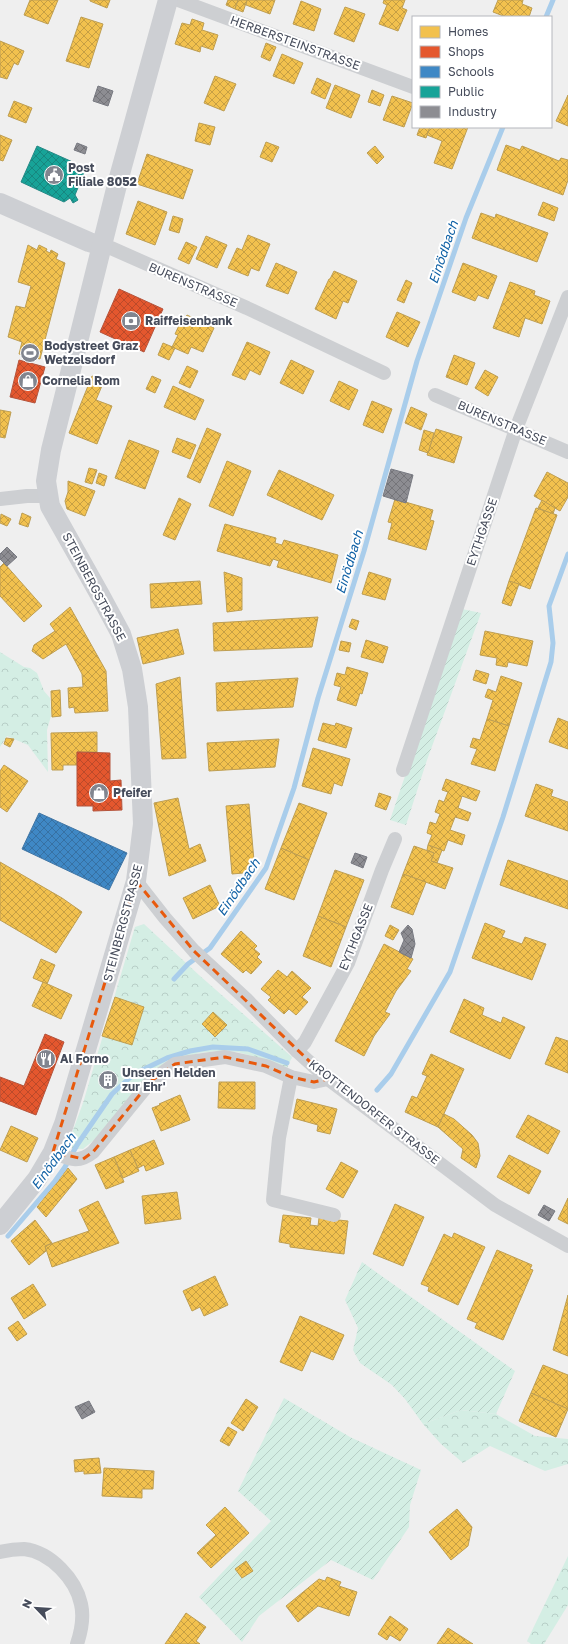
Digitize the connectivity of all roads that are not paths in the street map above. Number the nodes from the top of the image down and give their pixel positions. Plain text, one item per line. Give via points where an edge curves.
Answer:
1 (168, 0) edge
2 (178, 0) edge
3 (412, 87) edge
4 (0, 203) edge
5 (102, 246) junction
6 (568, 297) edge
7 (384, 373) dead end
8 (435, 395) dead end
9 (516, 429) junction
10 (568, 452) edge
11 (48, 496) junction
12 (0, 499) edge
13 (403, 770) dead end
14 (395, 839) dead end
15 (136, 881) junction
16 (297, 1051) junction
17 (291, 1076) junction
18 (328, 1079) junction
19 (58, 1154) junction
20 (334, 1215) dead end
21 (0, 1225) edge
22 (568, 1246) edge
23 (0, 1552) edge
24 (77, 1644) edge

1 - 5 main road, STEINBERGSTRASSE
2 - 3 street, HERBERSTEINSTRASSE
4 - 5 main road, BURENSTRASSE
5 - 7 street, BURENSTRASSE via 247,308
5 - 11 main road, STEINBERGSTRASSE via 51,450 46,481
6 - 9 street, EYTHGASSE
8 - 9 street, BURENSTRASSE
9 - 10 street, BURENSTRASSE
9 - 13 street, EYTHGASSE
11 - 12 street
11 - 15 main road, STEINBERGSTRASSE via 50,506 121,634 132,669 138,707 143,807
14 - 16 street, EYTHGASSE via 348,963 305,1042
15 - 16 street, KROTTENDORFER STRASSE via 204,962 247,1000
15 - 19 main road, STEINBERGSTRASSE via 64,1124
16 - 18 street, KROTTENDORFER STRASSE
17 - 18 street via 314,1082
17 - 19 street via 266,1066 225,1057 175,1064 151,1081 93,1152 81,1160
17 - 20 street via 278,1138 273,1200
18 - 22 street, KROTTENDORFER STRASSE via 495,1205
19 - 21 main road, STEINBERGSTRASSE
23 - 24 street via 25,1550 40,1554 54,1563 73,1582 81,1605 81,1633

